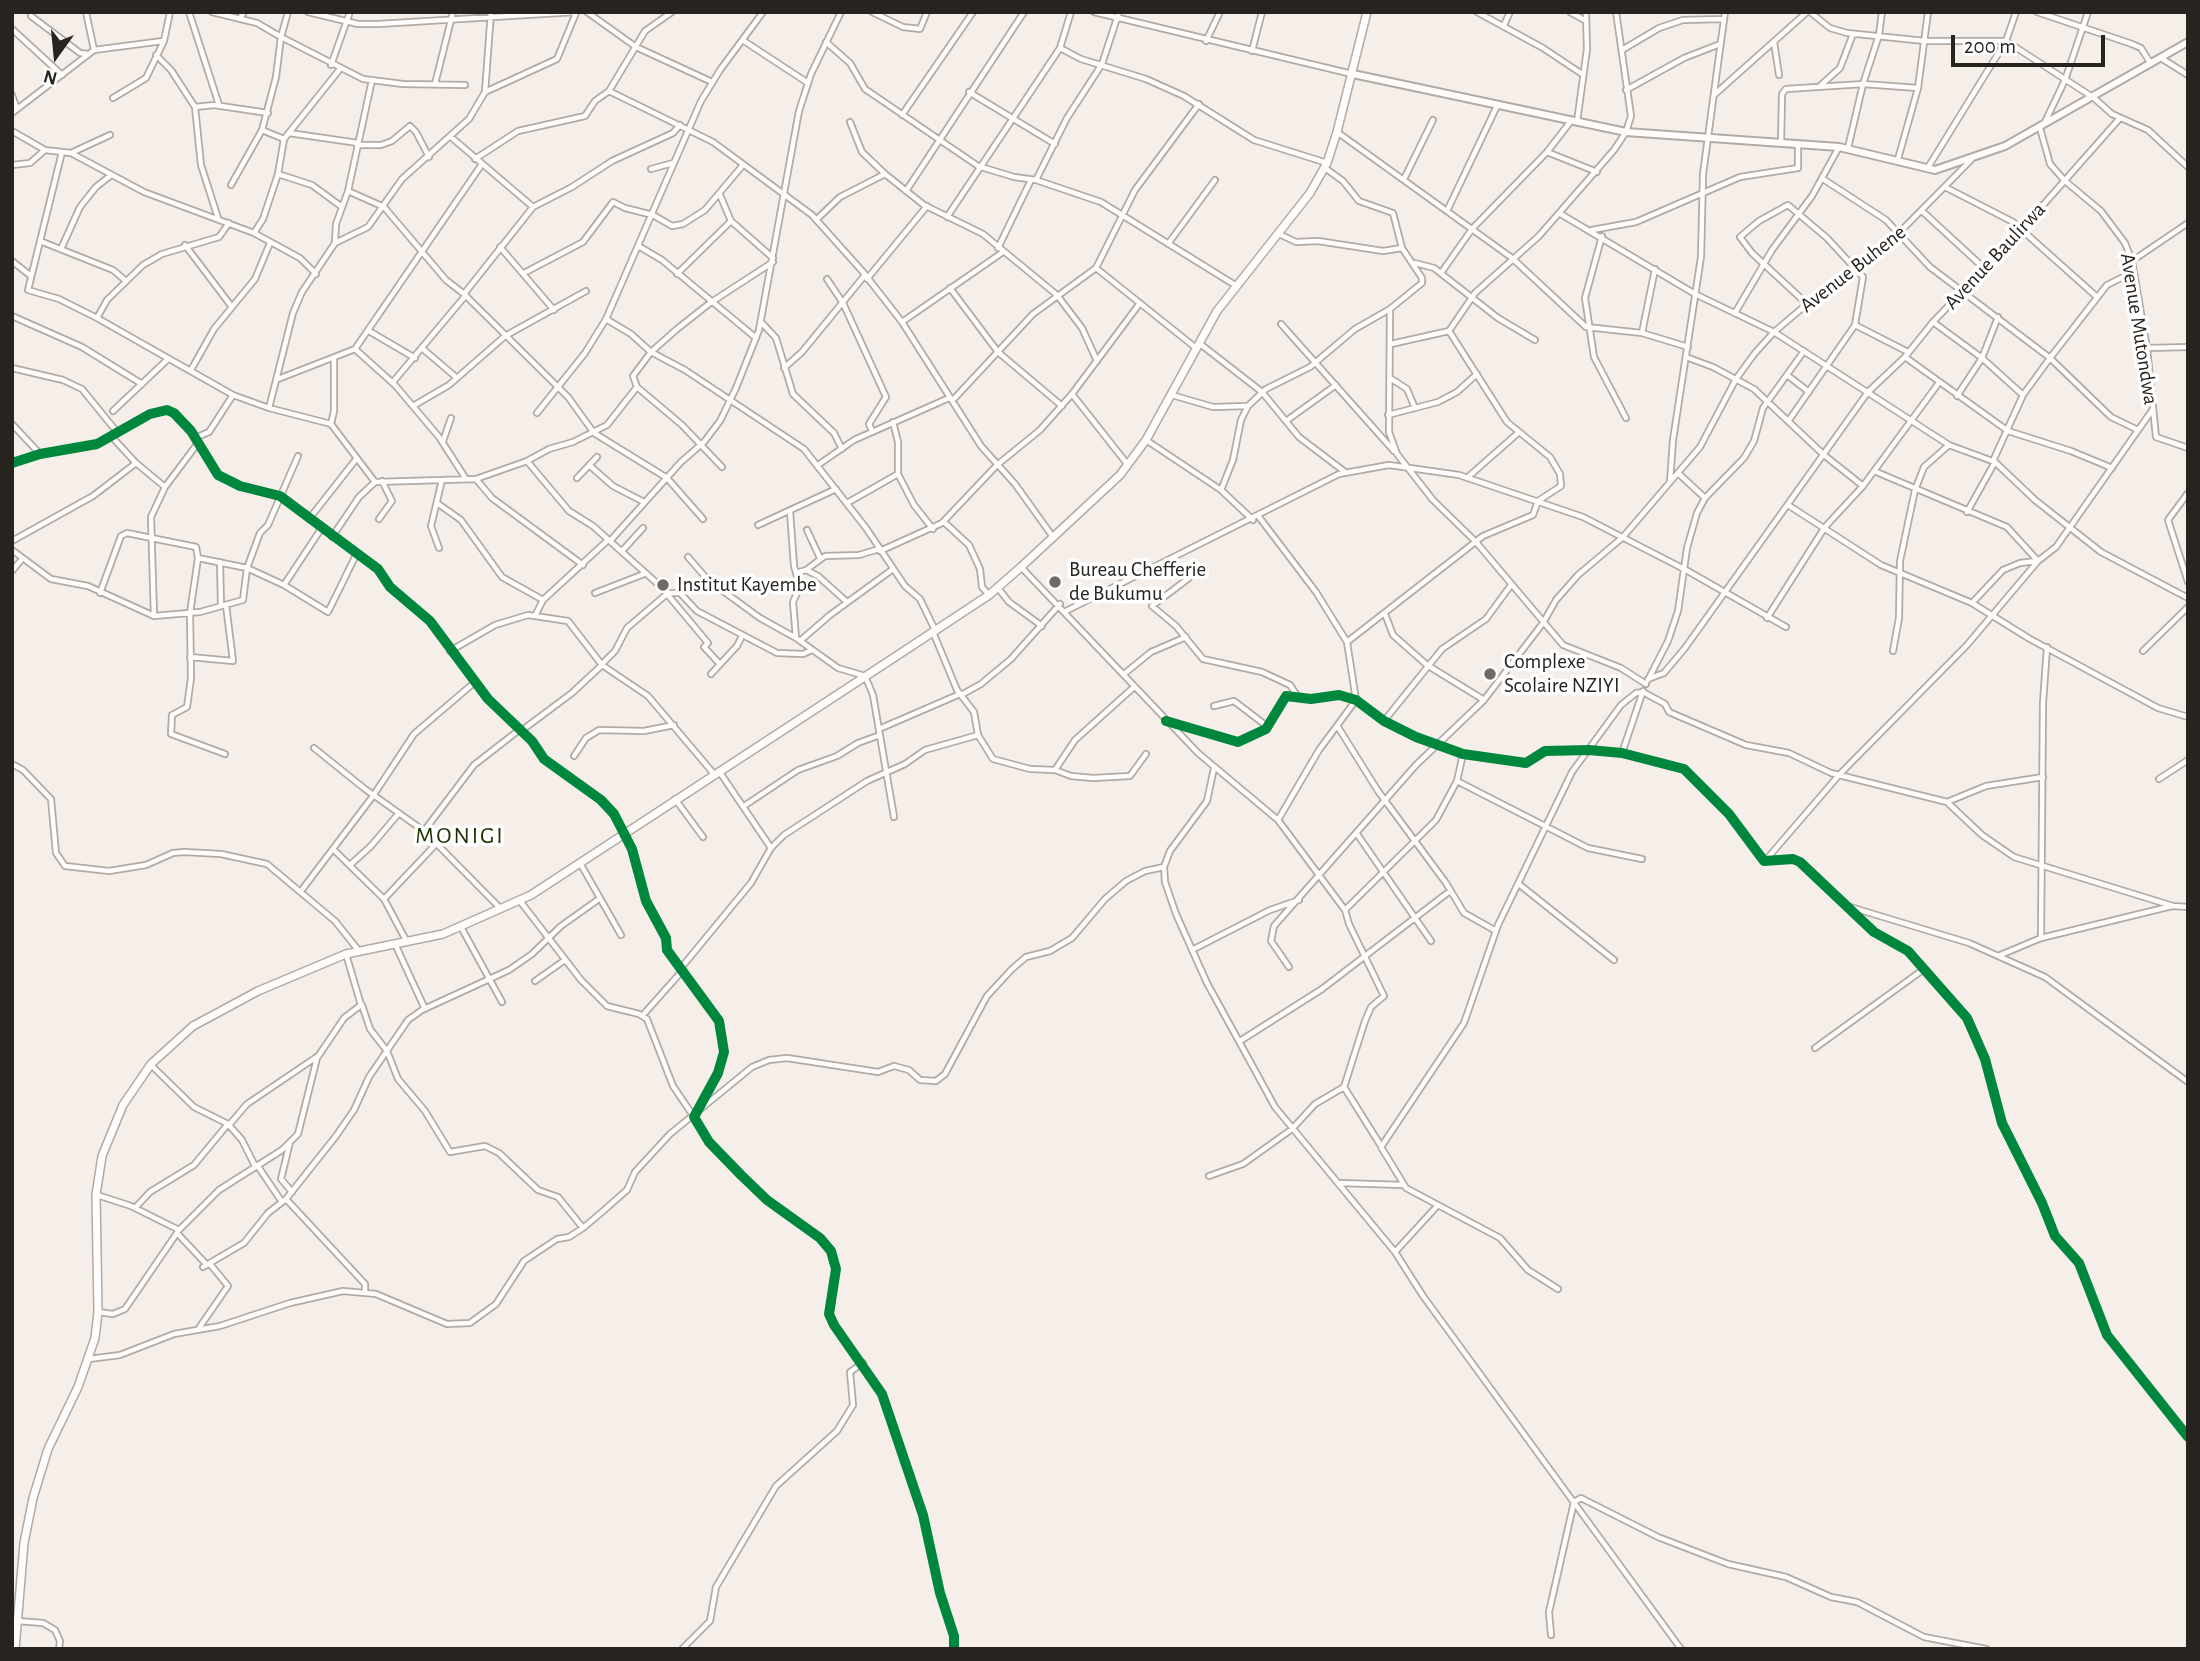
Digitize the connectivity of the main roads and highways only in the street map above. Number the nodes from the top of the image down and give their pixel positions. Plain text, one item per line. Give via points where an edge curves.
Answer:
1 (1367, 12) edge
2 (2188, 42) edge
3 (1353, 74) junction
4 (16, 1623) edge
5 (15, 1649) edge

1 - 3 highway
2 - 3 main road via 2094,98 1944,169 1927,169 1848,148 1626,132
3 - 4 highway via 1325,165 1301,207 1235,285 1146,440 1128,465 989,595 520,901 461,927 346,954 228,1006 193,1026 151,1064 115,1120 102,1156 96,1195 98,1312 89,1359 48,1449 37,1485 24,1543
4 - 5 highway

